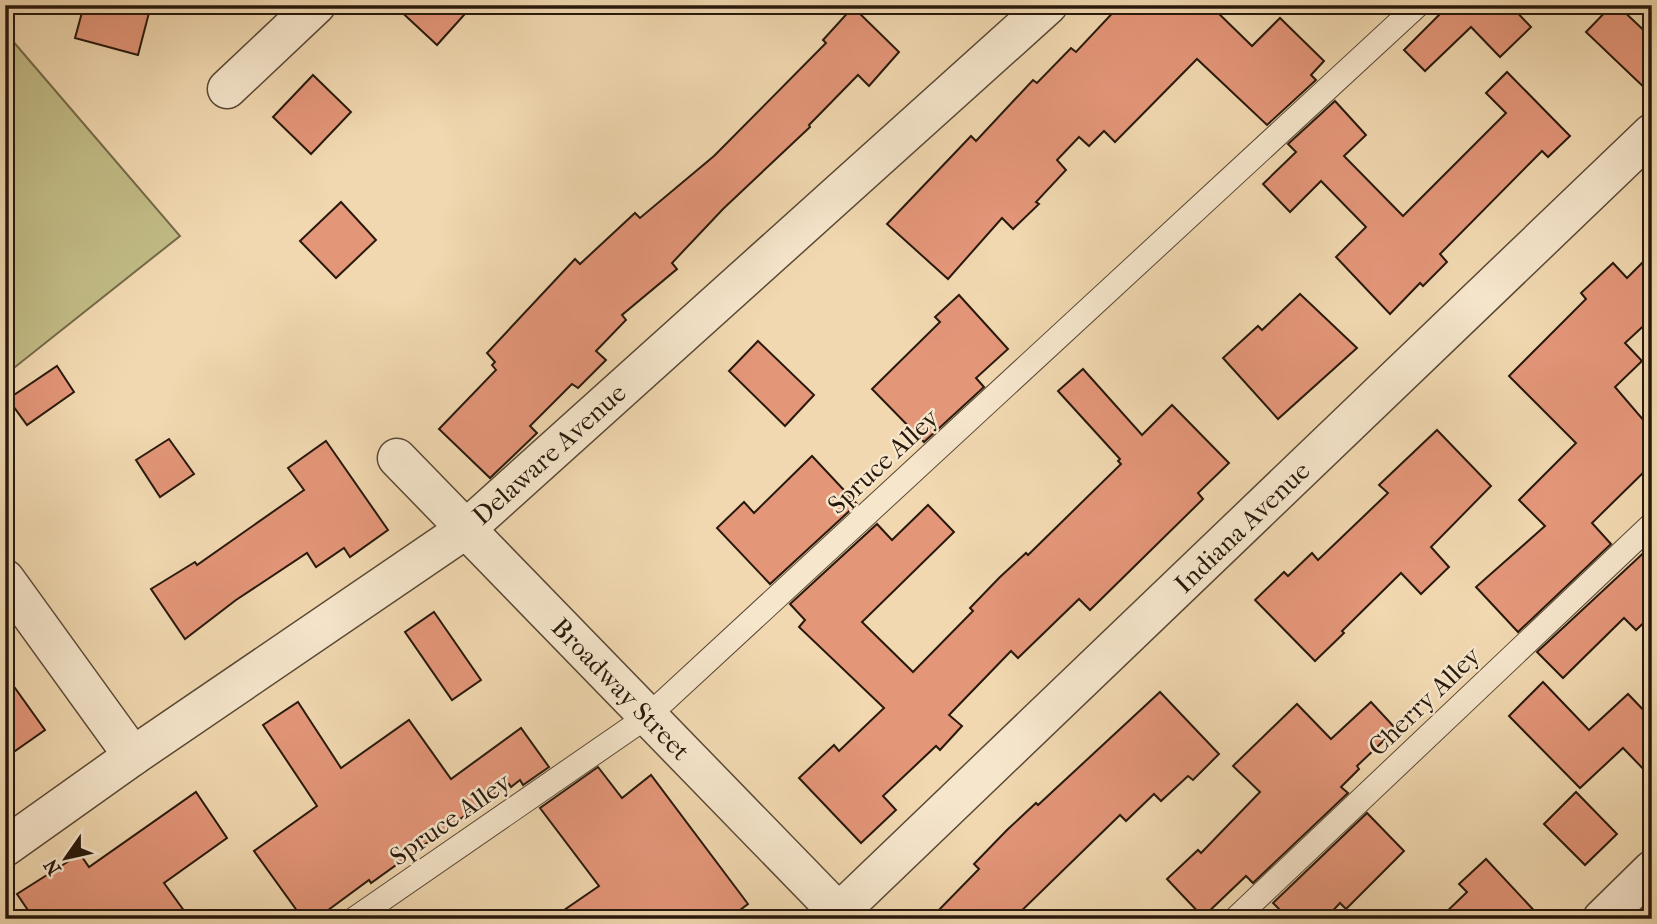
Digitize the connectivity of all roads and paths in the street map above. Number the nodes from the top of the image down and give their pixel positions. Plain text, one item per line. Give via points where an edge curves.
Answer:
1 (1048, 5) edge
2 (1418, 5) edge
3 (299, 11) edge
4 (228, 89) dead end
5 (1652, 133) edge
6 (397, 458) dead end
7 (1652, 524) edge
8 (466, 529) junction
9 (5, 579) edge
10 (648, 716) junction
11 (133, 756) junction
12 (5, 847) edge
13 (1652, 870) edge
14 (839, 917) edge
15 (354, 919) edge
16 (1236, 919) edge
17 (1602, 919) edge

1 - 8 street, Delaware Avenue
2 - 10 lane, Spruce Alley
3 - 4 street
5 - 14 street, Indiana Avenue
6 - 8 street, Broadway Street
7 - 16 lane, Cherry Alley
8 - 10 street, Broadway Street
8 - 11 street, Delaware Avenue
9 - 11 street
10 - 14 street, Broadway Street
10 - 15 lane, Spruce Alley
11 - 12 street, Delaware Avenue
13 - 17 street

